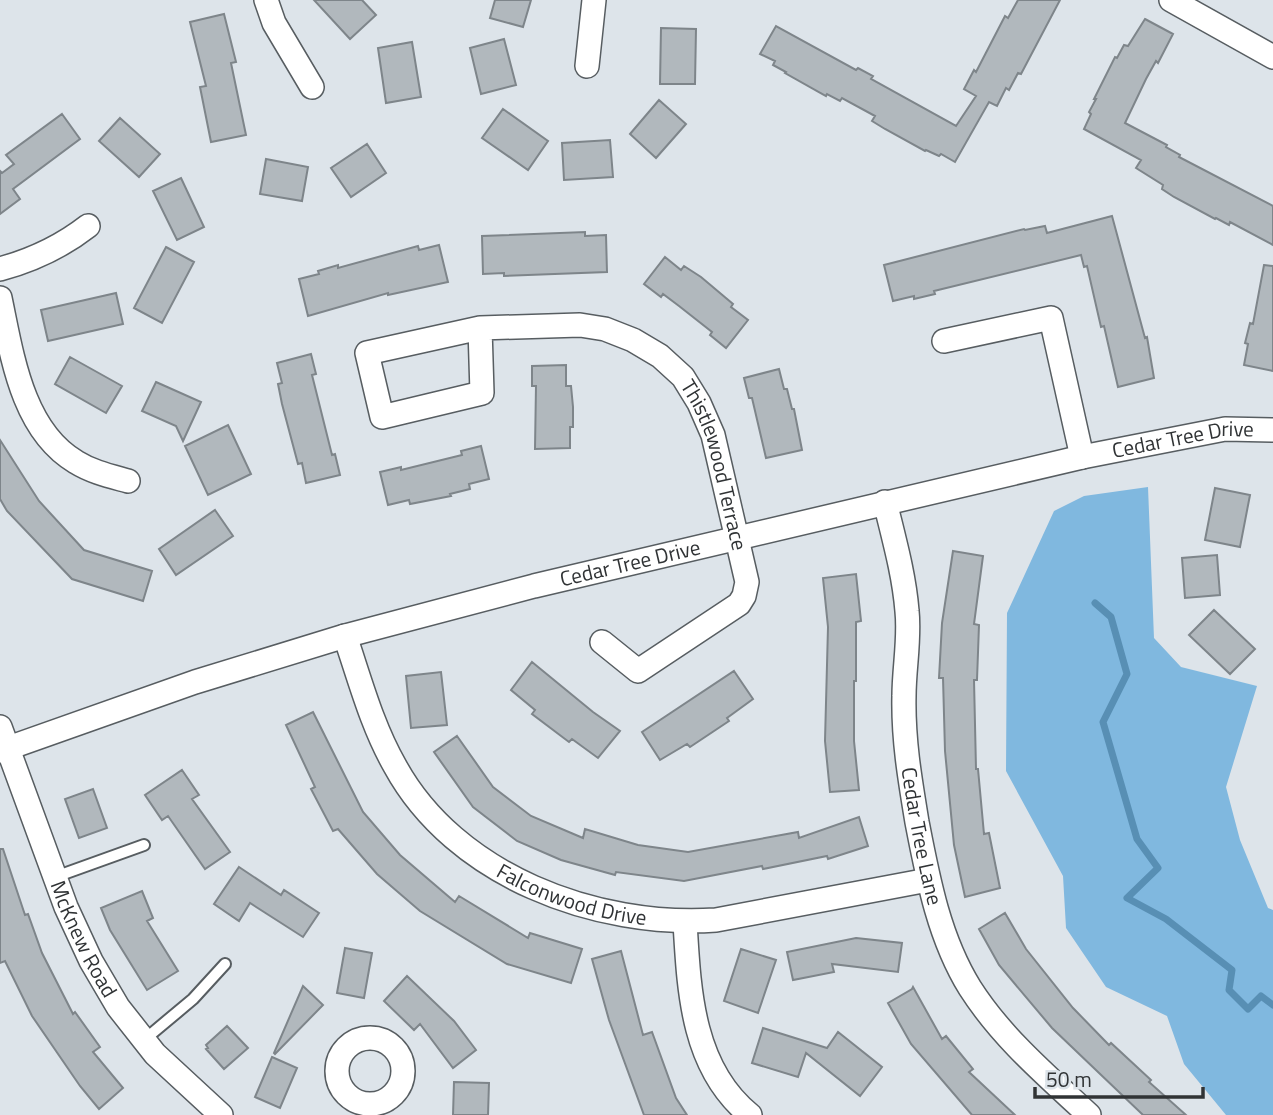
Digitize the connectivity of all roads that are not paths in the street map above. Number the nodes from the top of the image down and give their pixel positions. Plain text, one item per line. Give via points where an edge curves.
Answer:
1 (266, 0) edge
2 (594, 0) edge
3 (1171, 0) edge
4 (1273, 57) edge
5 (587, 66) dead end
6 (312, 88) dead end
7 (88, 226) dead end
8 (0, 269) edge
9 (0, 298) edge
10 (481, 328) junction
11 (944, 341) dead end
12 (1273, 430) edge
13 (1082, 457) junction
14 (128, 481) dead end
15 (885, 502) junction
16 (735, 537) junction
17 (345, 636) junction
18 (602, 642) dead end
19 (2, 742) edge
20 (144, 845) dead end
21 (55, 877) junction
22 (928, 880) junction
23 (685, 922) junction
24 (225, 964) dead end
25 (144, 1040) junction
26 (221, 1115) edge
27 (750, 1115) edge
28 (1089, 1115) edge

1 - 6 street via 274,23
2 - 5 street
3 - 4 street
7 - 8 street via 50,251
9 - 14 street via 12,355 40,427 77,463
10 - 10 street, Thistlewood Terrace via 367,353 382,417 482,393
10 - 16 street, Thistlewood Terrace via 580,324 605,329 660,355 683,377 713,435
11 - 13 street via 1051,318
12 - 13 street, Cedar Tree Drive via 1225,429
13 - 15 street, Cedar Tree Drive
15 - 16 street, Cedar Tree Drive
15 - 22 street, Cedar Tree Lane via 908,615 905,735
16 - 17 street, Cedar Tree Drive
16 - 18 street, Thistlewood Terrace via 747,582 739,604 638,671
17 - 19 street, Cedar Tree Drive
17 - 23 street, Falconwood Drive via 376,728 395,767 413,795 472,854 505,874 590,907
19 - 21 street, McKnew Road
20 - 21 lane
21 - 25 street, McKnew Road via 91,961
22 - 23 street, Falconwood Drive
22 - 28 street, Cedar Tree Lane via 946,940 992,1020
23 - 27 street via 688,989 704,1051 734,1102
24 - 25 lane via 193,999
25 - 26 street, McKnew Road

